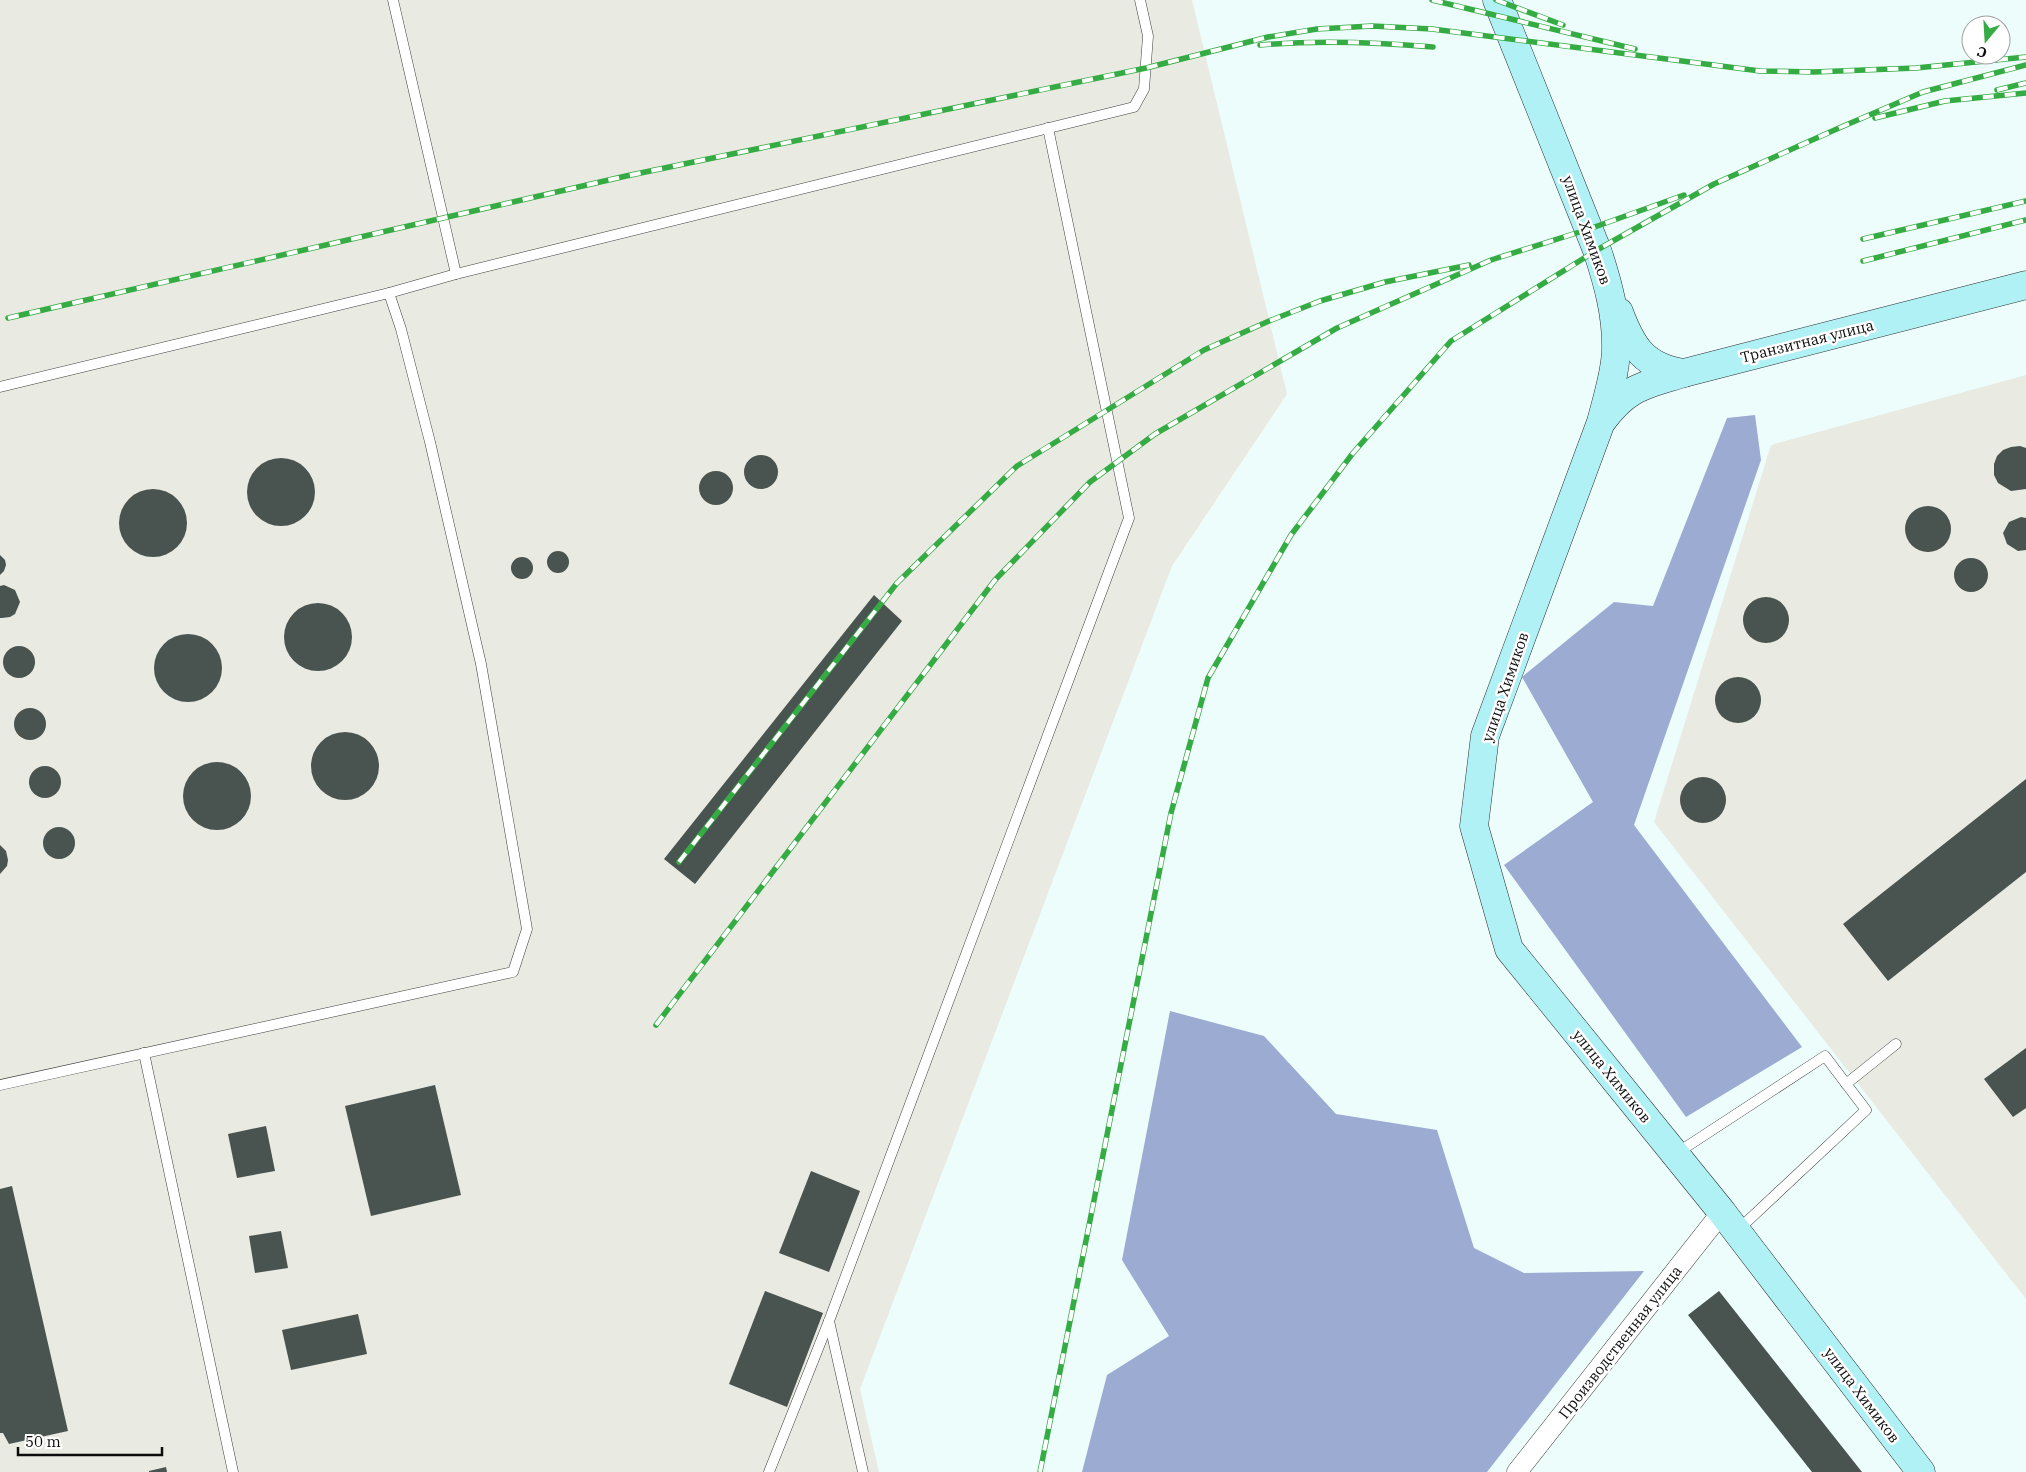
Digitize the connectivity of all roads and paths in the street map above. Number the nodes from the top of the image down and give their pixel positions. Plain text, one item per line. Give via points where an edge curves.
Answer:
1 (393, 0) edge
2 (1140, 0) edge
3 (1497, 0) edge
4 (1048, 128) junction
5 (456, 274) junction
6 (2026, 284) edge
7 (1609, 286) junction
8 (389, 293) junction
9 (1684, 373) junction
10 (0, 386) edge
11 (1601, 422) junction
12 (1896, 1044) dead end
13 (144, 1053) junction
14 (1846, 1084) junction
15 (0, 1085) edge
16 (1675, 1154) junction
17 (1730, 1222) junction
18 (829, 1321) junction
19 (233, 1472) edge
20 (769, 1472) edge
21 (863, 1472) edge
22 (1517, 1472) edge
23 (1921, 1472) edge

1 - 5 lane
2 - 4 lane via 1148,36 1144,89 1134,107
3 - 7 street, улица Химиков
4 - 5 lane
4 - 18 lane via 1130,518
5 - 8 lane
6 - 9 street, Транзитная улица
7 - 9 street via 1626,330 1639,352 1652,364 1667,371
7 - 11 street, улица Химиков via 1616,351
8 - 10 lane
8 - 13 lane via 430,442 481,664 527,929 513,972
9 - 11 street, Транзитная улица via 1638,387 1615,404
11 - 16 street, улица Химиков via 1485,736 1474,826 1509,949
12 - 14 lane
13 - 15 lane
13 - 19 lane
14 - 16 lane via 1824,1056
14 - 17 lane via 1866,1110
16 - 17 street, улица Химиков
17 - 22 street, Производственная улица
17 - 23 street, улица Химиков
18 - 20 lane
18 - 21 lane

